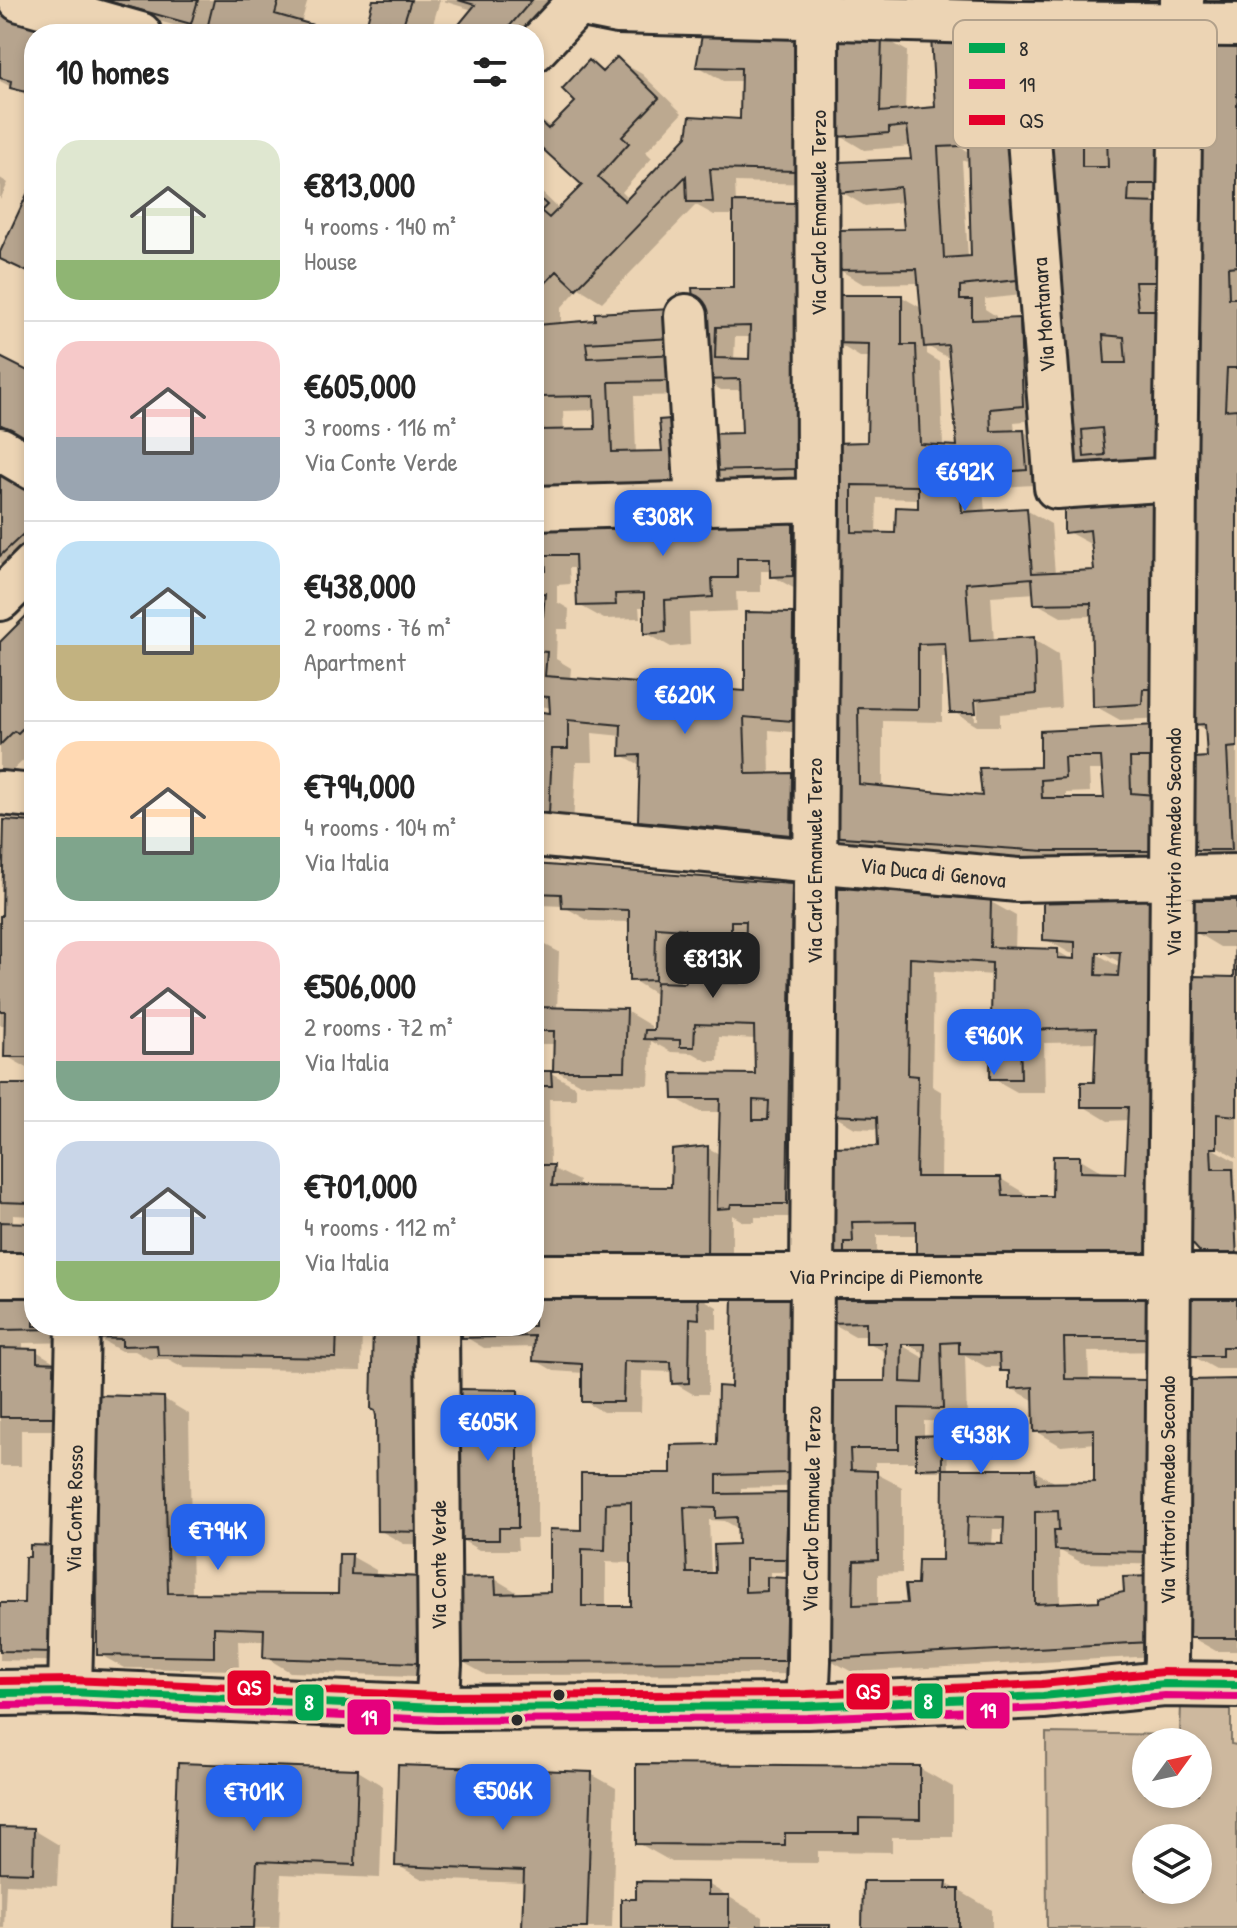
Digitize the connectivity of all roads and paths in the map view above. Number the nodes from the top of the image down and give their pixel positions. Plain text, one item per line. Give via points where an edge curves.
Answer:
1 (20, 0) edge
2 (579, 2) edge
3 (1182, 12) edge
4 (817, 16) junction
5 (1064, 20) edge
6 (1216, 20) edge
7 (1217, 20) edge
8 (953, 21) edge
9 (105, 24) edge
10 (1237, 25) edge
11 (544, 39) edge
12 (1030, 148) edge
13 (1180, 148) edge
14 (686, 316) dead end
15 (0, 449) edge
16 (24, 463) edge
17 (1175, 479) junction
18 (818, 500) junction
19 (697, 503) junction
20 (544, 508) edge
21 (24, 575) edge
22 (0, 599) edge
23 (0, 793) edge
24 (24, 795) edge
25 (544, 836) edge
26 (814, 860) junction
27 (1237, 876) edge
28 (1173, 877) junction
29 (0, 1275) edge
30 (24, 1275) edge
31 (544, 1276) edge
32 (813, 1276) junction
33 (1237, 1276) edge
34 (1169, 1277) junction
35 (78, 1336) edge
36 (437, 1336) edge
37 (1164, 1684) junction
38 (1237, 1685) edge
39 (70, 1692) junction
40 (0, 1693) edge
41 (807, 1706) junction
42 (437, 1708) junction

1 - 9 street
2 - 4 street via 617,12
2 - 11 street
3 - 5 street
3 - 6 street
4 - 8 street
4 - 18 street, Via Carlo Emanuele Terzo
7 - 10 street
12 - 17 street, Via Montanara via 1056,487
13 - 17 street, Via Vittorio Amedeo Secondo
14 - 19 street
15 - 16 street
17 - 28 street, Via Vittorio Amedeo Secondo
18 - 19 street
18 - 26 street, Via Carlo Emanuele Terzo
19 - 20 street
21 - 22 street
23 - 24 street
25 - 26 street, Via Duca di Genova
26 - 28 street, Via Duca di Genova via 1018,880
26 - 32 street, Via Carlo Emanuele Terzo
27 - 28 street, Via Duca di Genova
28 - 34 street, Via Vittorio Amedeo Secondo
29 - 30 street
31 - 32 street, Via Principe di Piemonte
32 - 34 street, Via Principe di Piemonte
32 - 41 street, Via Carlo Emanuele Terzo
33 - 34 street, Via Principe di Piemonte
34 - 37 street, Via Vittorio Amedeo Secondo
35 - 39 street, Via Conte Rosso
36 - 42 street, Via Conte Verde
37 - 38 street
37 - 41 street via 1043,1696
39 - 40 street
39 - 42 street
41 - 42 street

